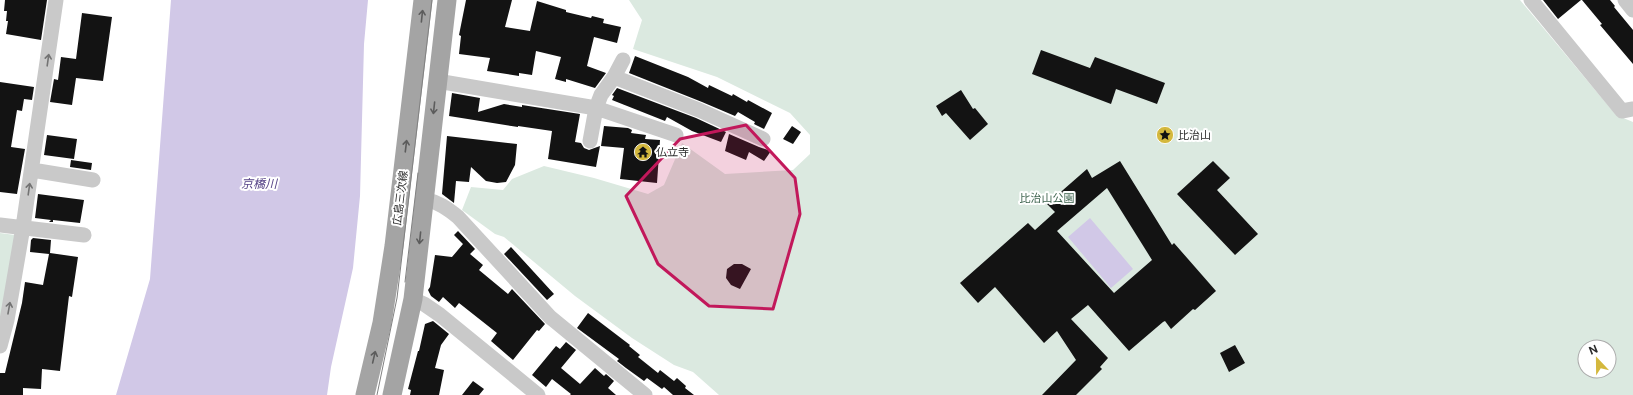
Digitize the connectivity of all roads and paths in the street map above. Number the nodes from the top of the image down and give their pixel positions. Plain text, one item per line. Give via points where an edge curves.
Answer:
1 (56, 0) edge
2 (423, 0) edge
3 (447, 0) edge
4 (1531, 0) edge
5 (1625, 0) edge
6 (1633, 10) edge
7 (623, 60) dead end
8 (614, 77) junction
9 (437, 81) junction
10 (596, 108) junction
11 (1633, 109) edge
12 (676, 136) dead end
13 (763, 139) dead end
14 (590, 141) dead end
15 (32, 170) junction
16 (93, 180) dead end
17 (424, 199) junction
18 (0, 225) edge
19 (23, 227) junction
20 (84, 235) dead end
21 (413, 299) junction
22 (0, 346) edge
23 (365, 395) edge
24 (392, 395) edge
25 (538, 395) edge
26 (644, 395) edge

15 -> 1 street
23 -> 2 main road, 広島三次線 via 382,323 394,246
3 - 9 main road
4 - 11 street via 1622,111
5 - 6 street
7 - 8 street
8 - 10 street via 601,94
8 - 13 street via 699,110
9 - 10 street
9 -> 17 main road
10 - 12 street
10 - 14 street
15 - 16 street
19 -> 15 street
17 -> 21 main road
17 - 26 street via 435,201 458,217 550,317
18 - 19 street
19 - 20 street
22 -> 19 street
21 - 24 main road
21 - 25 street via 440,315

